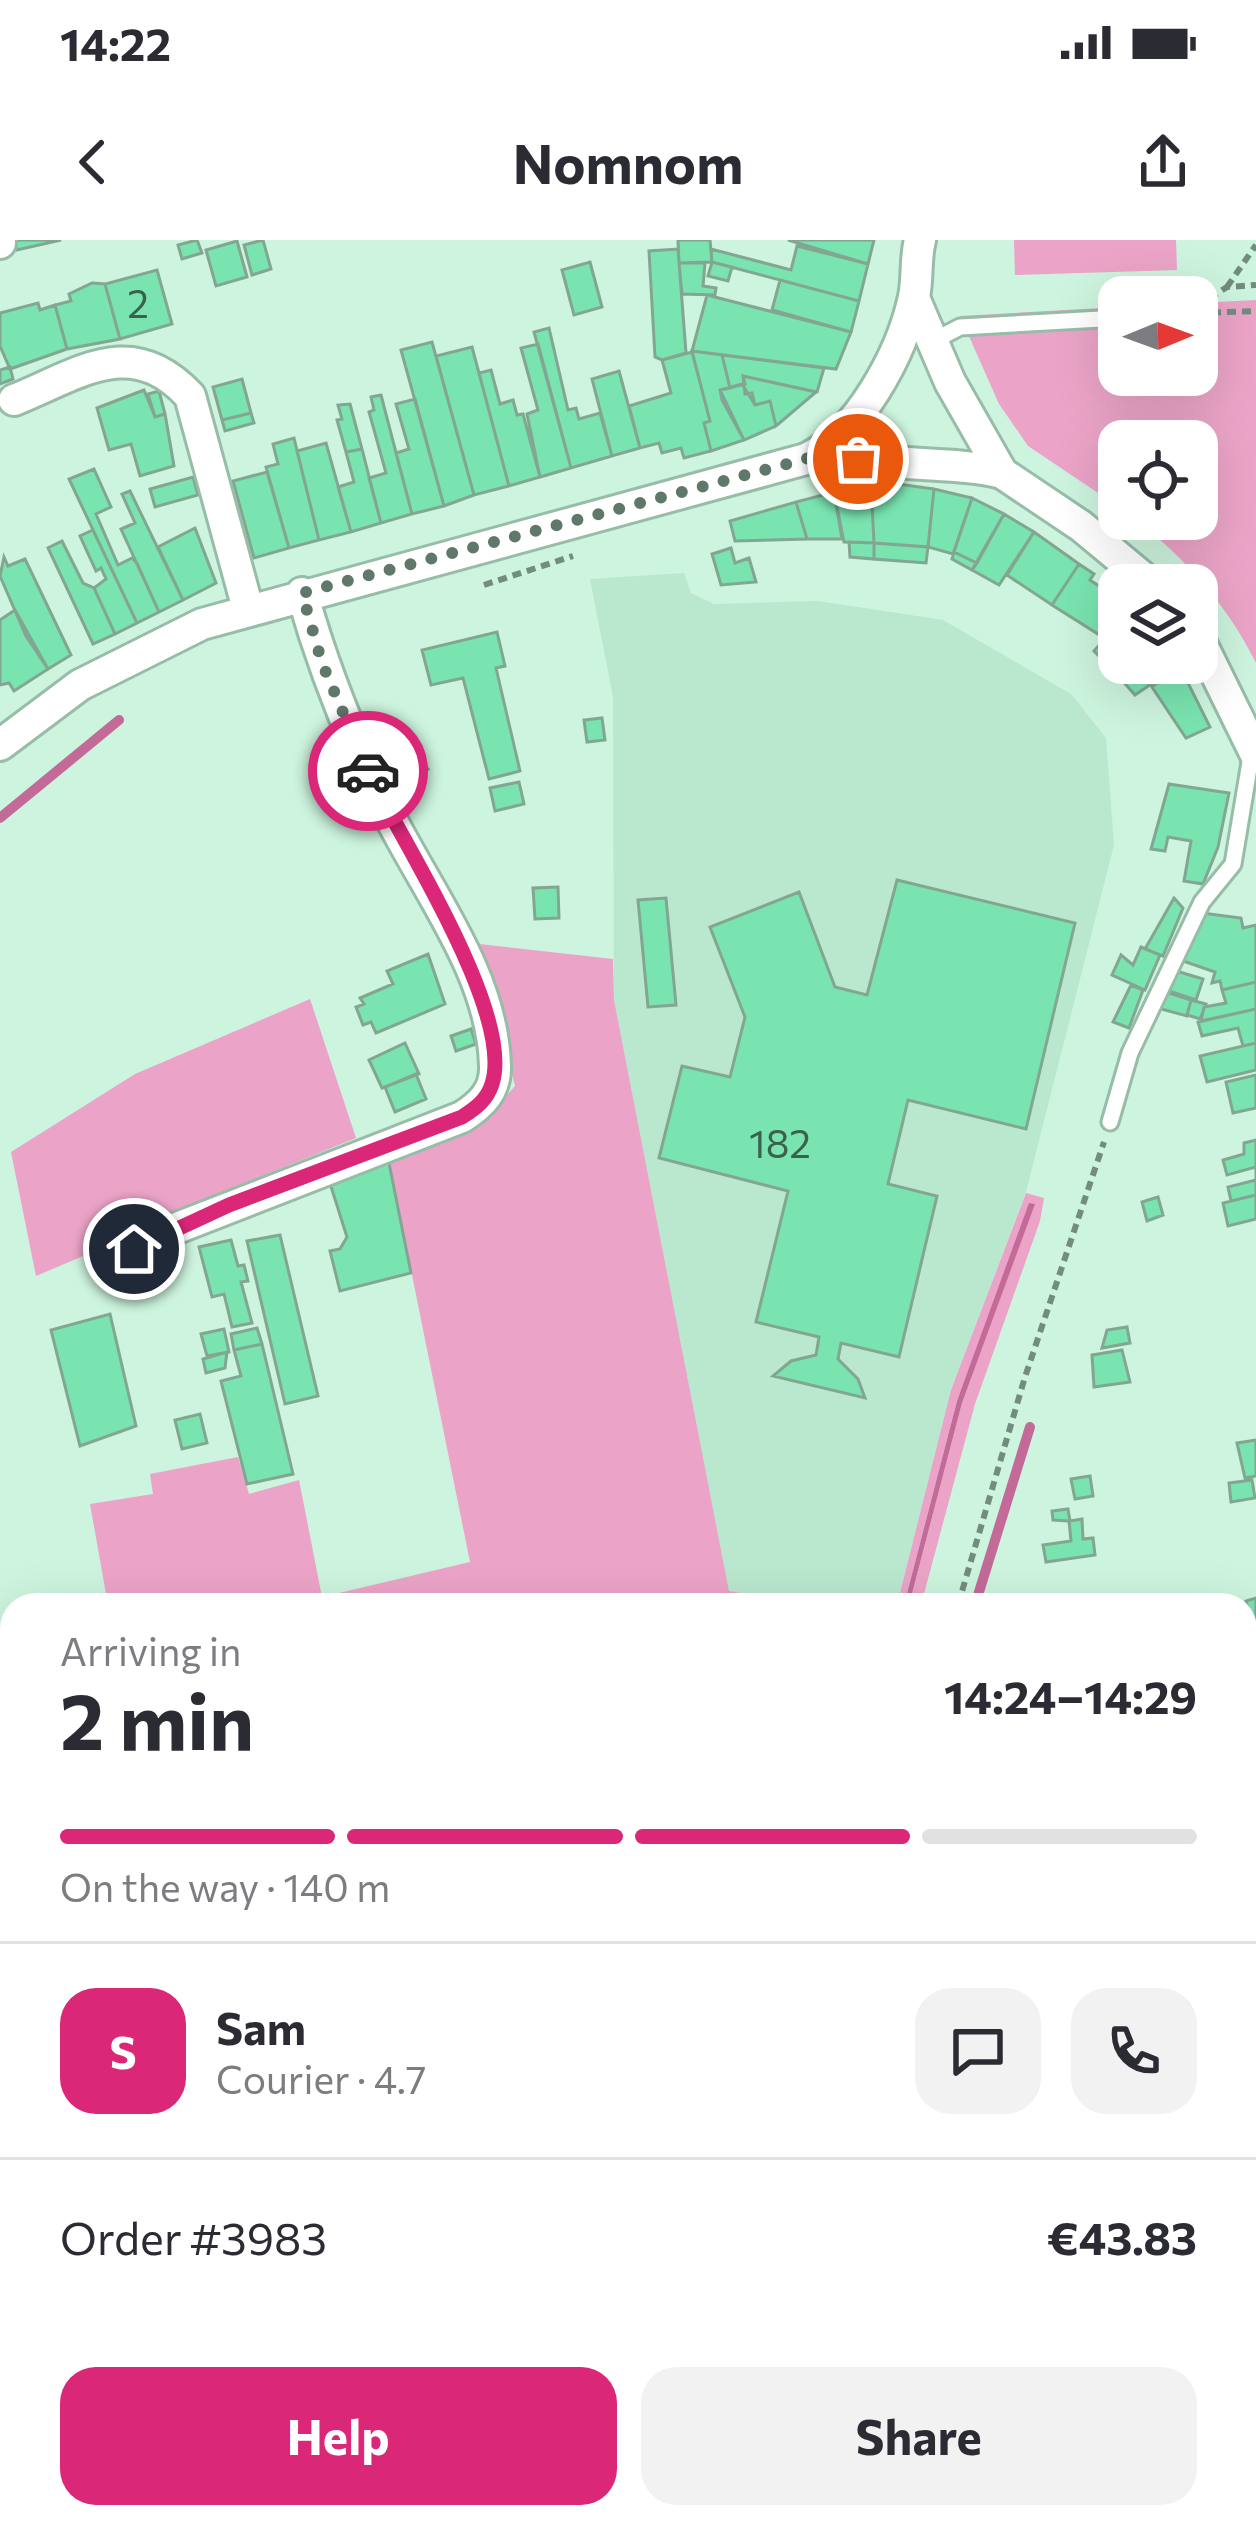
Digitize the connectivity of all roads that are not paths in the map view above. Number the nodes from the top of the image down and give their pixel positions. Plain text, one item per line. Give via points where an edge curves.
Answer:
1 (920, 240) edge
2 (914, 298) junction
3 (1098, 319) edge
4 (935, 340) junction
5 (14, 400) dead end
6 (833, 446) junction
7 (1002, 473) junction
8 (1127, 564) edge
9 (302, 593) junction
10 (248, 609) junction
11 (1218, 677) edge
12 (0, 745) edge
13 (1254, 751) edge
14 (1110, 1122) road end
15 (121, 1267) dead end

1 - 2 street
2 - 4 street
2 - 6 street via 876,387
3 - 4 lane via 960,327
4 - 7 street
5 - 10 street via 110,362 136,360 172,377 190,396
6 - 7 street via 858,459
6 - 9 street
7 - 8 street
9 - 10 street
9 - 15 street via 344,721 478,989 496,1069 491,1089 462,1117 159,1235
10 - 12 street via 80,685
11 - 13 street
13 - 14 lane via 1233,864 1202,902 1130,1052

